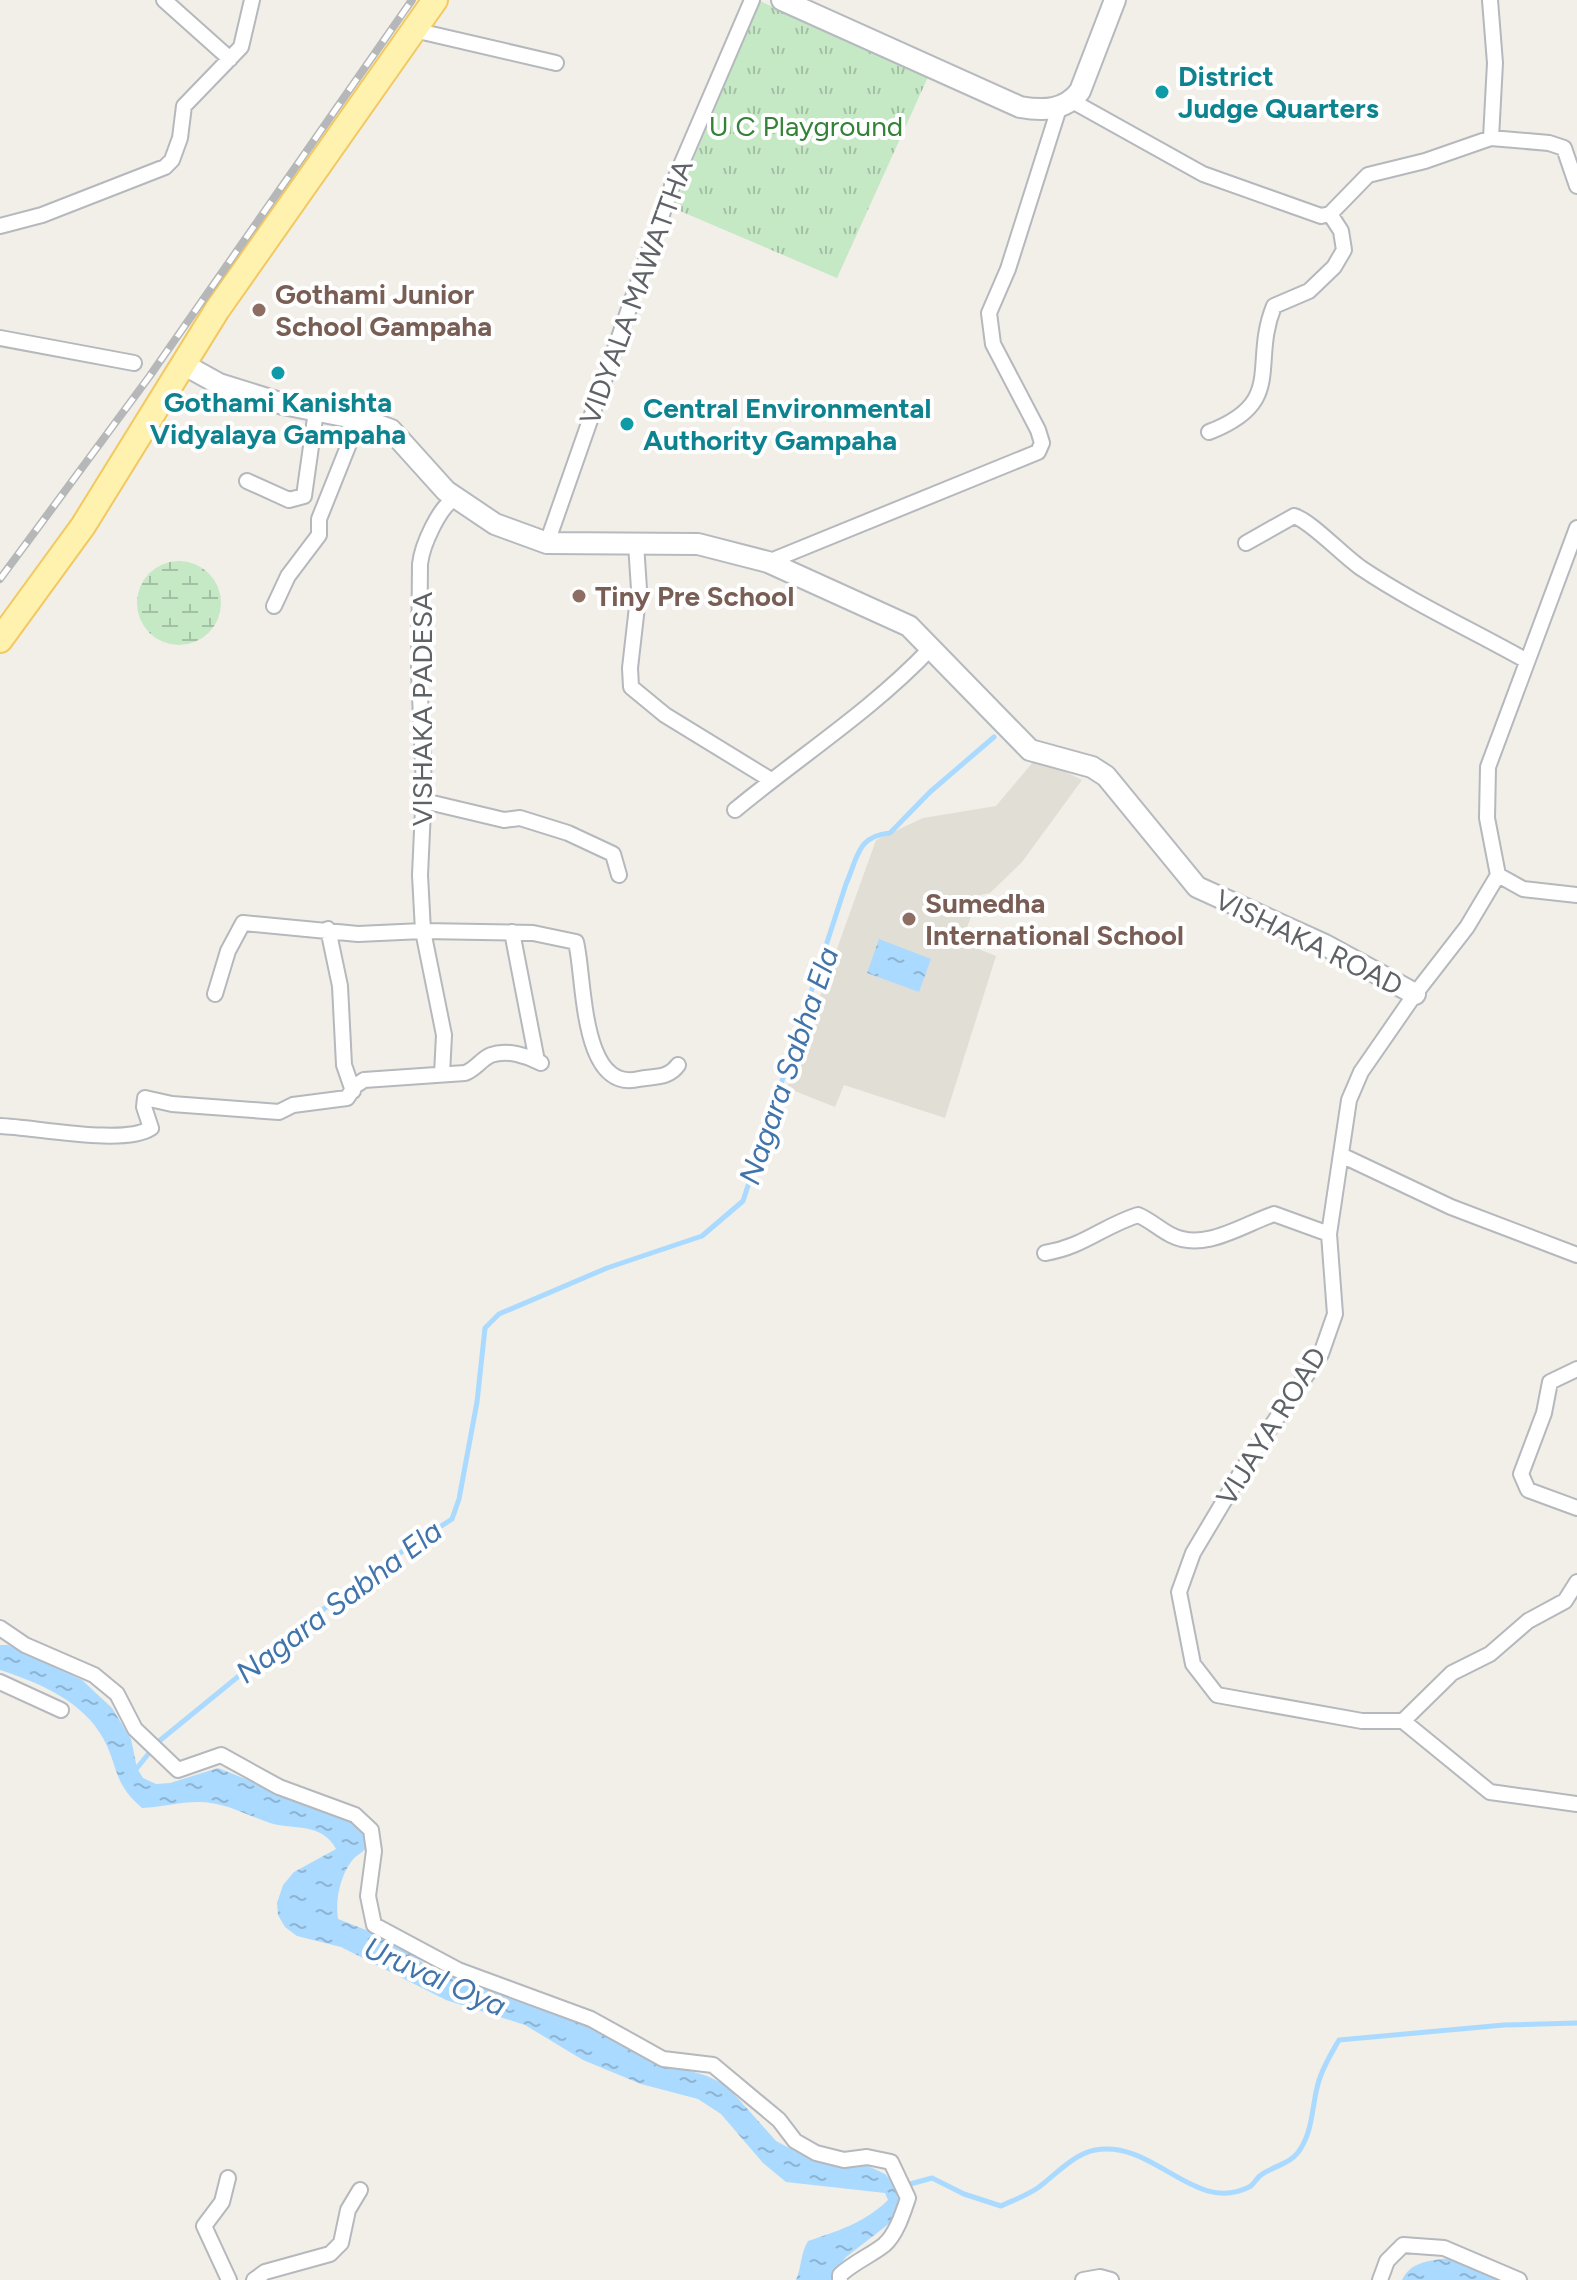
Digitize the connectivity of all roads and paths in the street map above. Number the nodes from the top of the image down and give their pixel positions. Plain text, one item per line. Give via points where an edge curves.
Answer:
1 (164, 0) edge
2 (252, 0) edge
3 (435, 0) edge
4 (752, 0) edge
5 (782, 0) edge
6 (1115, 0) edge
7 (1490, 0) edge
8 (414, 30) junction
9 (230, 59) junction
10 (556, 63) dead end
11 (1066, 103) junction
12 (1491, 138) junction
13 (1577, 186) edge
14 (1330, 214) junction
15 (0, 226) edge
16 (0, 338) edge
17 (134, 363) dead end
18 (183, 364) junction
19 (316, 411) junction
20 (364, 420) junction
21 (1209, 432) dead end
22 (247, 481) dead end
23 (456, 498) junction
24 (1577, 528) edge
25 (547, 543) junction
26 (1246, 543) dead end
27 (636, 544) junction
28 (768, 562) junction
29 (274, 606) dead end
30 (0, 640) edge
31 (930, 649) junction
32 (1527, 661) junction
33 (771, 780) junction
34 (424, 801) junction
35 (735, 810) dead end
36 (619, 875) dead end
37 (1498, 875) junction
38 (1577, 895) edge
39 (328, 929) junction
40 (423, 931) junction
41 (512, 932) junction
42 (215, 994) dead end
43 (1415, 994) junction
44 (678, 1065) dead end
45 (442, 1074) junction
46 (353, 1091) junction
47 (0, 1126) edge
48 (1341, 1155) junction
49 (1329, 1234) junction
50 (1045, 1253) dead end
51 (1577, 1255) edge
52 (1577, 1369) edge
53 (1577, 1508) edge
54 (1577, 1582) edge
55 (0, 1628) edge
56 (0, 1682) edge
57 (61, 1710) dead end
58 (1403, 1721) junction
59 (1577, 1804) edge
60 (228, 2178) dead end
61 (360, 2190) dead end
62 (229, 2280) edge
63 (254, 2280) edge
64 (840, 2280) edge
65 (1083, 2280) edge
66 (1111, 2280) edge
67 (1380, 2280) edge
68 (1519, 2280) edge

1 - 9 street
2 - 9 street via 241,47
3 - 8 main road
4 - 25 street, VIDYALA MAWATTHA via 672,186
5 - 11 street via 1020,107 1044,111
6 - 11 street via 1080,91
7 - 12 street via 1495,63
8 - 10 street
8 - 18 main road
9 - 15 street via 184,106 180,138 165,167
11 - 14 street via 1203,174 1321,216
11 - 28 street via 989,313 993,344 1038,430 1038,452
12 - 13 street via 1564,148
12 - 14 street via 1368,175
14 - 21 street via 1341,231 1344,250 1309,291 1274,306 1266,326 1262,390 1253,405
16 - 17 street
18 - 19 street, VISHAKA ROAD via 219,384
18 - 30 main road via 83,526
19 - 20 street, VISHAKA ROAD
19 - 22 street via 304,496 289,500
20 - 23 street, VISHAKA ROAD via 398,435
20 - 29 street via 319,519 319,535 288,576
23 - 25 street, VISHAKA ROAD via 495,524
23 - 34 street, VISHAKA PADESA via 446,505 420,564
24 - 32 street
25 - 27 street, VISHAKA ROAD
26 - 32 street via 1294,516 1304,519 1362,569
27 - 28 street, VISHAKA ROAD via 698,544
27 - 33 street via 639,589 631,687 665,715
28 - 31 street, VISHAKA ROAD via 909,626
31 - 33 street via 853,722
31 - 43 street, VISHAKA ROAD via 1030,750 1106,776 1197,887 1325,945
32 - 37 street via 1488,767 1487,818
33 - 35 street
34 - 36 street via 504,820 520,818 568,833 613,854
34 - 40 street, VISHAKA PADESA
37 - 38 street via 1523,889
37 - 43 street, VIJAYA ROAD via 1459,939
39 - 40 street via 358,934
39 - 42 street via 239,925
39 - 46 street via 340,986 344,1065
40 - 41 street
40 - 45 street, VISHAKA PADESA via 444,1035
41 - 44 street via 576,942 593,1047 601,1066 614,1078 630,1082 666,1076
41 - 45 street via 539,1062 510,1053 491,1055 471,1071
43 - 48 street, VIJAYA ROAD via 1361,1072 1349,1100
45 - 46 street via 364,1080
46 - 47 street via 347,1098 293,1105 279,1112 145,1098 151,1128 138,1133
48 - 49 street, VIJAYA ROAD
48 - 51 street via 1451,1207
49 - 50 street via 1274,1214 1191,1242 1138,1215 1069,1249
49 - 58 street, VIJAYA ROAD via 1335,1314 1321,1354 1193,1553 1179,1592 1182,1615 1193,1664 1217,1695 1362,1721
52 - 53 street via 1550,1382 1521,1474 1528,1490
54 - 58 street via 1565,1601 1528,1621 1490,1654 1452,1673
55 - 64 street via 25,1645 94,1675 117,1694 146,1742 178,1770 221,1755 279,1787 355,1815 371,1830 368,1896 374,1925 458,1970 591,2019 663,2059 713,2065 779,2120 795,2141 816,2153 891,2162 908,2198 886,2244 854,2262
56 - 57 street
58 - 59 street via 1490,1792
60 - 62 street via 222,2202 204,2226
61 - 63 street via 348,2210 341,2243 330,2254 265,2272
65 - 66 street
67 - 68 street via 1387,2261 1403,2245 1444,2248

